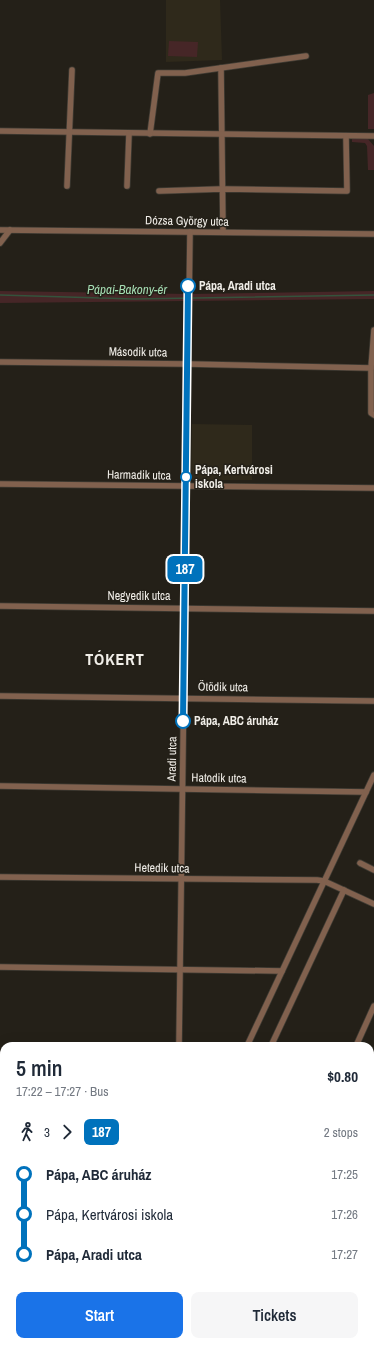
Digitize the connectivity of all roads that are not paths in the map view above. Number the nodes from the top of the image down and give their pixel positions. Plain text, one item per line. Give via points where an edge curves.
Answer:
1 (306, 56) dead end
2 (221, 68) junction
3 (72, 70) dead end
4 (0, 131) edge
5 (70, 132) junction
6 (129, 134) junction
7 (150, 134) junction
8 (222, 135) junction
9 (346, 136) junction
10 (374, 136) edge
11 (67, 186) dead end
12 (128, 186) dead end
13 (222, 189) junction
14 (159, 191) dead end
15 (0, 230) edge
16 (10, 230) junction
17 (190, 232) junction
18 (223, 232) junction
19 (374, 234) edge
20 (0, 242) edge
21 (374, 330) edge
22 (0, 362) edge
23 (188, 364) junction
24 (371, 368) junction
25 (374, 416) edge
26 (0, 484) edge
27 (186, 486) junction
28 (374, 488) edge
29 (0, 606) edge
30 (185, 607) junction
31 (374, 611) edge
32 (0, 696) edge
33 (183, 698) junction
34 (374, 701) edge
35 (374, 775) edge
36 (0, 786) edge
37 (182, 788) junction
38 (366, 792) junction
39 (360, 863) dead end
40 (374, 870) edge
41 (0, 877) edge
42 (181, 879) junction
43 (324, 881) junction
44 (344, 890) junction
45 (374, 904) edge
46 (0, 968) edge
47 (180, 969) junction
48 (282, 970) junction
49 (374, 1006) edge
50 (179, 1042) edge
51 (249, 1042) edge
52 (273, 1042) edge
53 (358, 1042) edge

1 - 2 street
2 - 7 street via 185,73 158,73
2 - 8 street
3 - 5 street
4 - 5 street
5 - 6 street
5 - 11 street
6 - 7 street
6 - 12 street
7 - 8 street
8 - 9 street
8 - 13 street
9 - 10 street
9 - 13 street via 347,191
13 - 14 street
13 - 18 street
15 - 16 street, Dózsa György utca
16 - 17 street, Dózsa György utca
16 - 20 street
17 - 18 street, Dózsa György utca
17 - 23 street, Aradi utca
18 - 19 street, Dózsa György utca
21 - 24 street
22 - 23 street, Második utca
23 - 24 street, Második utca
23 - 27 street, Aradi utca
24 - 25 street via 371,413
26 - 27 street, Harmadik utca
27 - 28 street, Harmadik utca
27 - 30 street, Aradi utca
29 - 30 street, Negyedik utca
30 - 31 street, Negyedik utca
30 - 33 street, Aradi utca
32 - 33 street, Ötödik utca
33 - 34 street, Ötödik utca
33 - 37 street, Aradi utca
35 - 38 street
36 - 37 street, Hatodik utca
37 - 38 street, Hatodik utca
37 - 42 street, Aradi utca
38 - 43 street
39 - 40 street
41 - 42 street, Hetedik utca
42 - 43 street, Hetedik utca
42 - 47 street, Aradi utca
43 - 44 street
43 - 48 street
44 - 45 street
44 - 52 street
46 - 47 street
47 - 48 street
47 - 50 street, Aradi utca
48 - 51 street
49 - 53 street

